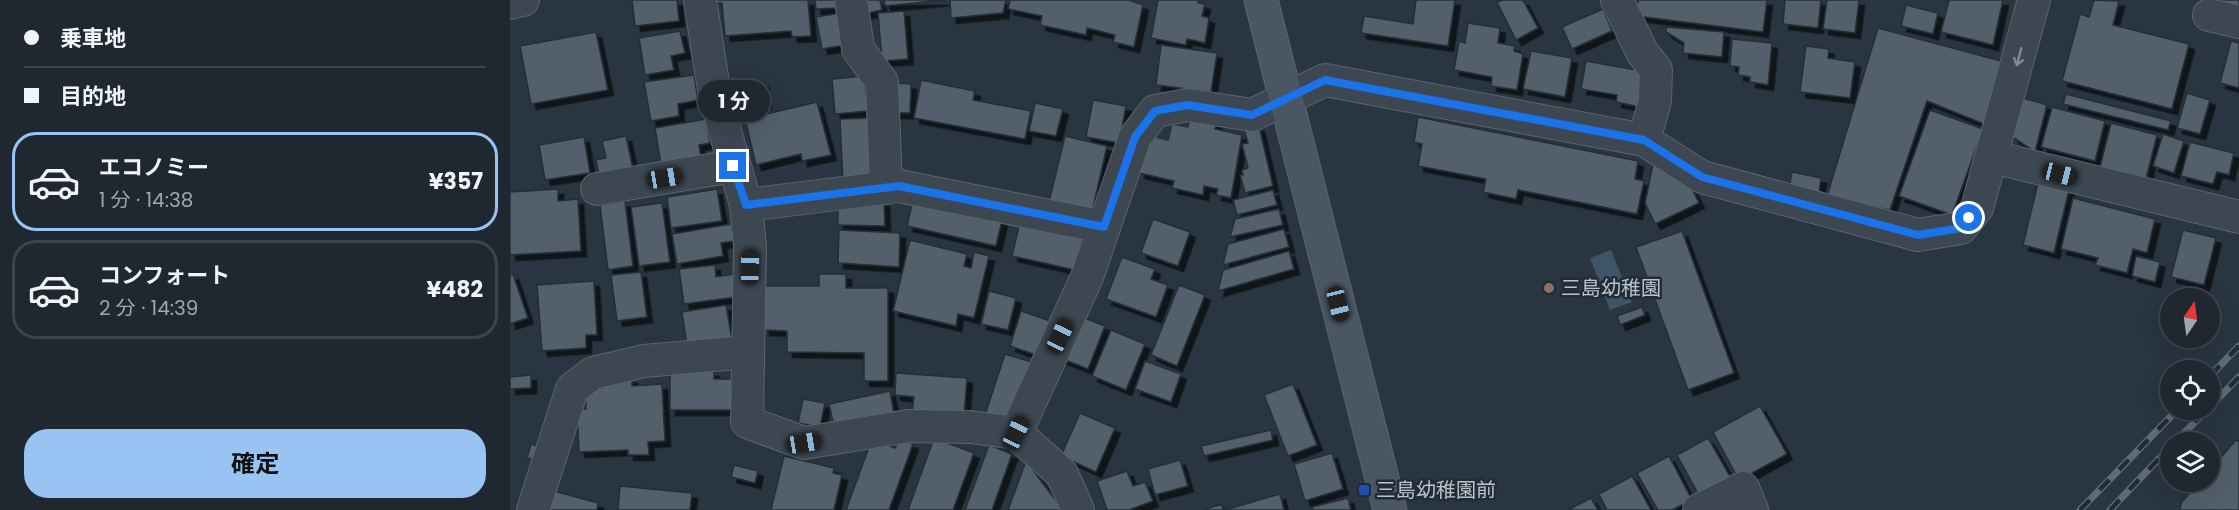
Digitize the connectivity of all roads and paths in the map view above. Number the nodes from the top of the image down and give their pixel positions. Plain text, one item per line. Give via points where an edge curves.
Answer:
1 (524, 0) edge
2 (700, 0) edge
3 (851, 0) edge
4 (1261, 0) edge
5 (1617, 0) edge
6 (2034, 0) edge
7 (510, 3) edge
8 (2209, 15) dead end
9 (2239, 22) edge
10 (1286, 98) junction
11 (1644, 140) junction
12 (1993, 158) junction
13 (733, 166) junction
14 (886, 188) junction
15 (597, 189) dead end
16 (746, 205) junction
17 (2239, 217) edge
18 (1104, 227) junction
19 (748, 352) junction
20 (1016, 433) junction
21 (533, 510) edge
22 (1078, 510) edge
23 (1390, 510) edge
24 (1699, 510) edge
25 (1752, 510) edge

1 - 7 street
2 - 13 street via 715,96
3 - 14 street via 858,49 882,82
4 - 10 street
5 - 11 street via 1642,52 1656,70 1655,101
6 -> 12 street
8 - 9 street
10 - 11 street via 1325,80
10 - 18 street via 1252,115 1187,105 1155,111 1135,137
10 - 23 street
11 - 12 street via 1702,177 1918,235 1961,228 1977,208
12 - 17 street
13 - 15 street
13 - 16 street
14 - 16 street
14 - 18 street via 899,186
16 - 19 street via 750,246
18 - 20 street via 1088,277
19 - 20 street via 747,422 804,443 908,426 970,427
19 - 21 street via 644,361 593,373 572,389
20 - 22 street via 1062,474
24 - 25 street via 1743,488

